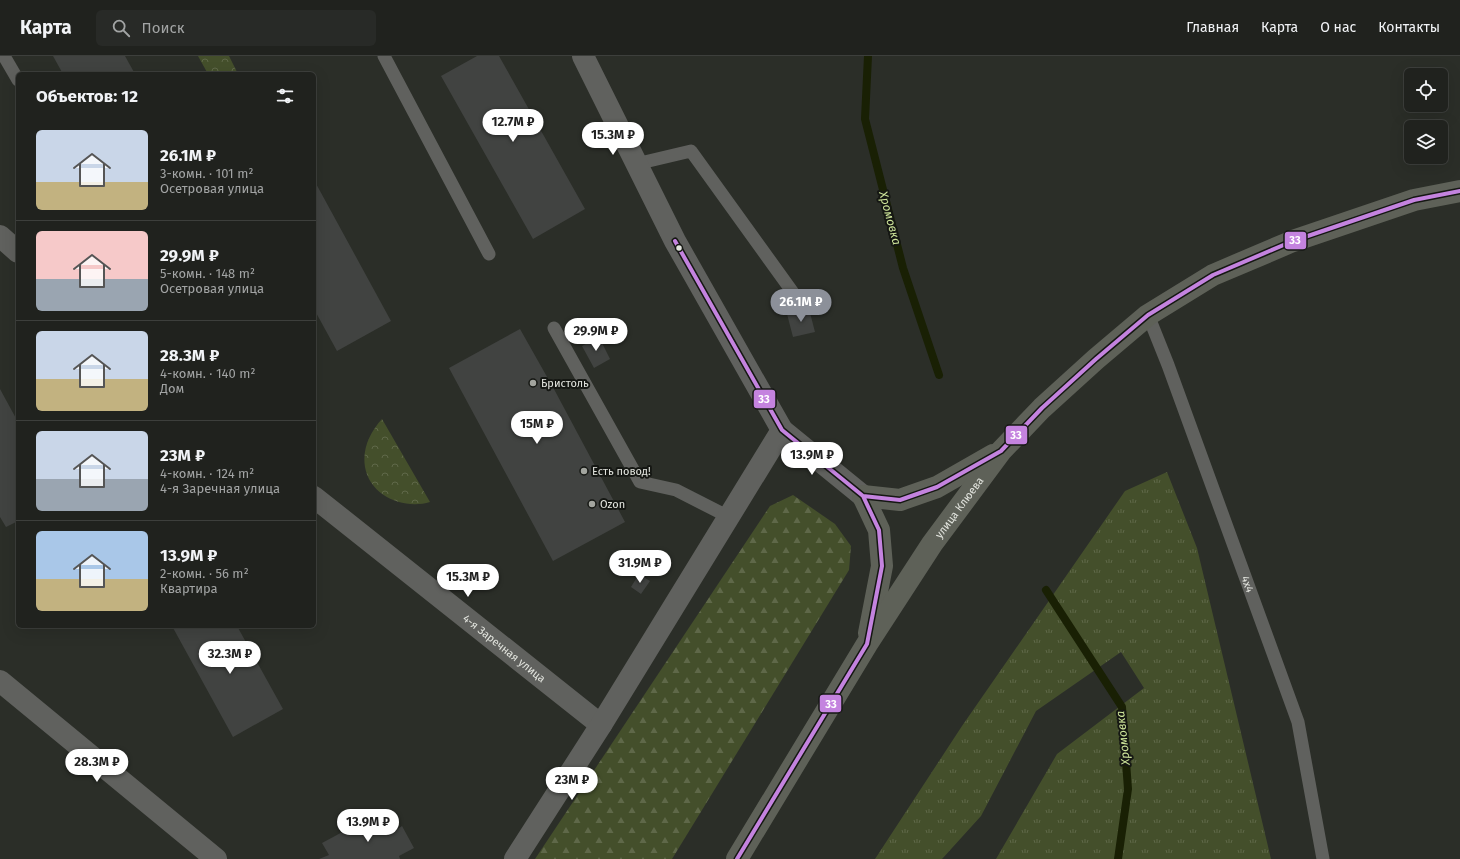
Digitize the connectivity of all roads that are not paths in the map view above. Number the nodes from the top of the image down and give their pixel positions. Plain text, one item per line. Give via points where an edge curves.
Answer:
1 (4, 56) edge
2 (583, 56) edge
3 (387, 57) edge
4 (16, 77) edge
5 (636, 164) junction
6 (1460, 191) edge
7 (0, 236) edge
8 (16, 250) edge
9 (489, 254) dead end
10 (794, 294) dead end
11 (1148, 315) junction
12 (554, 328) dead end
13 (782, 430) junction
14 (1001, 451) junction
15 (863, 496) junction
16 (316, 499) edge
17 (729, 517) junction
18 (867, 644) junction
19 (0, 680) edge
20 (601, 725) junction
21 (216, 859) edge
22 (515, 859) edge
23 (737, 859) edge
24 (1323, 859) edge

1 - 4 lane
2 - 5 street
3 - 9 lane
5 - 10 lane via 691,151
5 - 13 street via 675,241
6 - 11 main road, улица Клюева via 1414,200 1293,241 1213,274
7 - 8 street
11 - 14 main road, улица Клюева via 1042,408
11 - 24 lane, 4x4 via 1298,722
12 - 17 lane via 640,482 676,490
13 - 15 street
13 - 17 street
14 - 15 main road via 937,487 900,500
14 - 18 main road, улица Клюева via 932,544
15 - 18 main road via 879,530 882,566
16 - 20 street, 4-я Заречная улица
17 - 20 street
18 - 23 main road, улица Клюева
19 - 21 street
20 - 22 street

